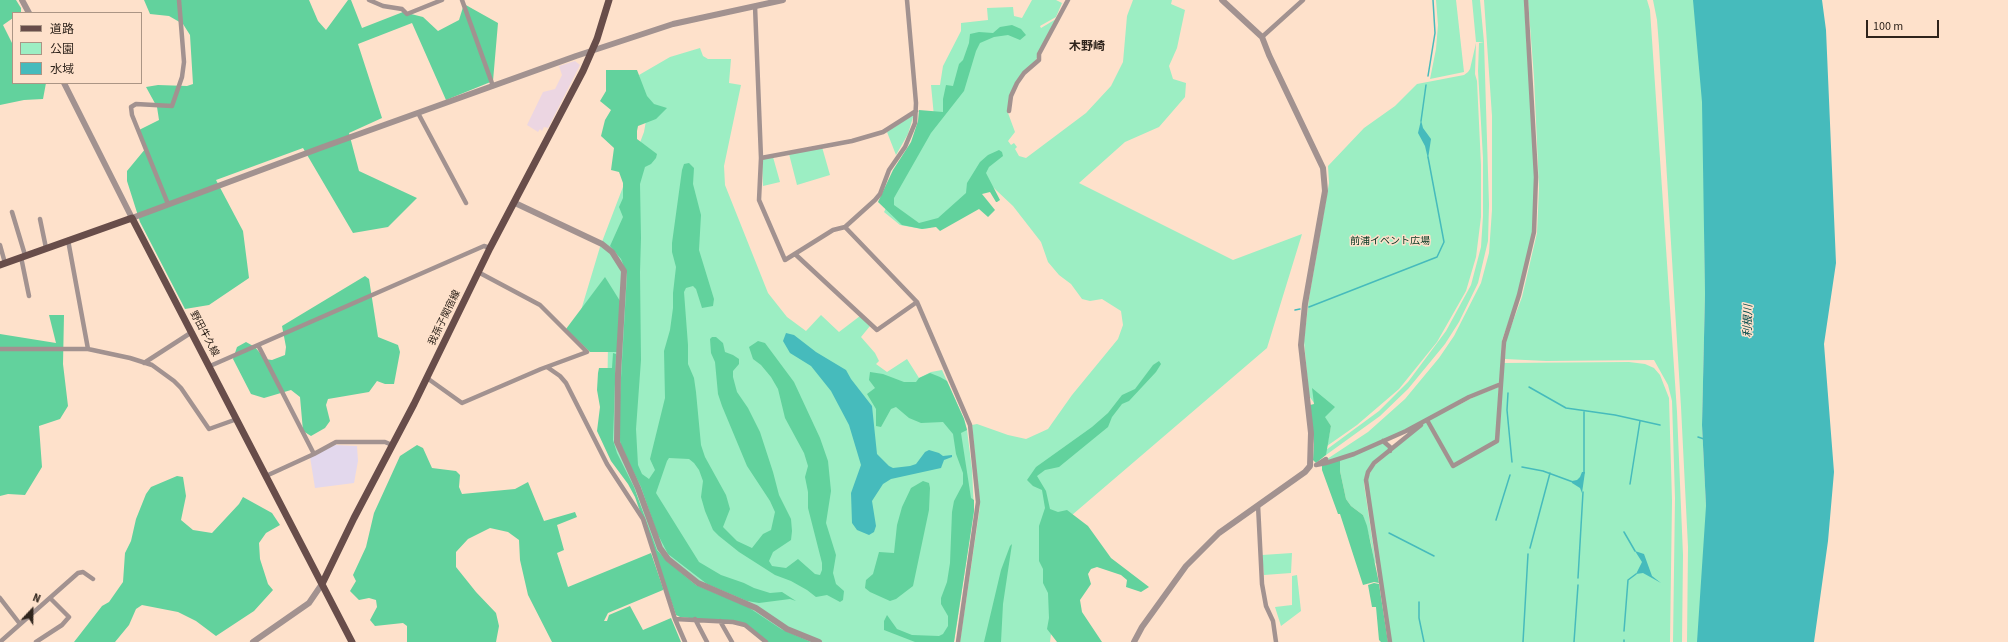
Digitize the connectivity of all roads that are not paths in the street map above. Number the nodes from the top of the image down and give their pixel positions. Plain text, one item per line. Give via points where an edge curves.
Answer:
1 (22, 0) edge
2 (179, 0) edge
3 (369, 0) edge
4 (442, 0) edge
5 (462, 0) edge
6 (609, 0) edge
7 (783, 0) edge
8 (908, 0) edge
9 (1068, 0) edge
10 (1222, 0) edge
11 (1303, 0) edge
12 (1526, 0) edge
13 (755, 6) junction
14 (28, 12) edge
15 (1262, 37) junction
16 (592, 51) junction
17 (65, 84) edge
18 (493, 86) junction
19 (916, 111) junction
20 (1010, 111) dead end
21 (418, 113) junction
22 (761, 158) junction
23 (515, 203) junction
24 (168, 204) junction
25 (466, 204) dead end
26 (12, 212) dead end
27 (132, 218) junction
28 (40, 219) dead end
29 (844, 227) junction
30 (68, 240) junction
31 (0, 245) edge
32 (46, 248) junction
33 (490, 248) junction
34 (795, 254) junction
35 (23, 256) junction
36 (3, 264) edge
37 (478, 272) junction
38 (28, 296) dead end
39 (917, 302) junction
40 (192, 332) junction
41 (258, 345) junction
42 (0, 349) edge
43 (88, 349) junction
44 (144, 363) junction
45 (210, 366) junction
46 (547, 367) junction
47 (427, 378) junction
48 (1501, 384) junction
49 (237, 419) junction
50 (1427, 420) junction
51 (1383, 441) junction
52 (392, 445) junction
53 (1390, 451) junction
54 (314, 454) junction
55 (1326, 459) dead end
56 (1313, 465) junction
57 (266, 476) junction
58 (1258, 505) junction
59 (93, 578) dead end
60 (322, 584) junction
61 (0, 598) edge
62 (51, 599) junction
63 (675, 619) junction
64 (695, 619) junction
65 (720, 621) junction
66 (20, 624) junction
67 (2, 640) edge
68 (36, 642) edge
69 (253, 642) edge
70 (352, 642) edge
71 (685, 642) edge
72 (707, 642) edge
73 (732, 642) edge
74 (766, 642) edge
75 (819, 642) edge
76 (958, 642) edge
77 (1134, 642) edge
78 (1276, 642) edge
79 (1390, 642) edge

1 - 14 street
2 - 24 street via 184,62 182,77 172,106 136,104 131,107 132,116
3 - 4 street via 383,6 402,9 407,14
5 - 18 street
6 - 16 main road, 我孫子関宿線
7 - 13 street
8 - 19 street
9 - 20 street via 1039,54 1039,60 1016,83 1011,96
10 - 15 street
11 - 15 street
12 - 48 street via 1536,177 1534,232 1520,296 1504,342
13 - 16 street via 673,24
13 - 22 street
15 - 56 street via 1323,168 1325,180 1301,345
16 - 18 street
16 - 23 main road, 我孫子関宿線
17 - 27 street
18 - 21 street
19 - 22 street via 883,132 852,141
19 - 29 street via 915,123 905,148 889,170 880,194
21 - 24 street
21 - 25 street
22 - 34 street via 759,200 782,256 785,260
23 - 33 main road, 我孫子関宿線
23 - 75 street via 602,244 612,252 624,272 617,442 638,488 660,548 668,559 698,583 756,608 787,629
24 - 27 street
26 - 35 street
27 - 30 main road
27 - 40 main road, 野田牛久線
28 - 32 street
29 - 34 street via 833,230
29 - 39 street
30 - 32 main road
30 - 43 street
31 - 36 street
32 - 35 main road
33 - 37 main road, 我孫子関宿線
33 - 41 street via 484,246
34 - 39 street via 877,330
35 - 36 main road
35 - 38 street
37 - 46 street via 540,305 588,352
37 - 47 main road, 我孫子関宿線
39 - 76 street via 970,425 975,463 978,502
40 - 44 street
40 - 45 main road, 野田牛久線
41 - 45 street
41 - 54 street
42 - 43 street
43 - 44 street
44 - 49 street via 160,370 174,381 209,429
45 - 49 main road, 野田牛久線
46 - 47 street via 462,403
46 - 63 street via 566,383 607,464 643,519
47 - 52 main road, 我孫子関宿線
48 - 50 street via 1469,397
48 - 50 street via 1497,441 1453,466
49 - 57 main road, 野田牛久線
50 - 51 street
50 - 53 street
51 - 53 street via 1390,447
51 - 56 street via 1344,458
52 - 54 street via 385,442 336,442
52 - 60 main road, 我孫子関宿線
53 - 79 street via 1371,467 1366,485
54 - 57 street
55 - 56 street
56 - 58 street
57 - 60 main road, 野田牛久線
58 - 77 street via 1219,533 1186,566
58 - 78 street via 1262,584 1266,606 1273,621
59 - 62 street via 78,572
60 - 69 street via 309,603
60 - 70 main road
61 - 66 street
62 - 66 street
62 - 68 street via 69,617 62,625
63 - 64 street
63 - 71 street
64 - 65 street
64 - 72 street
65 - 73 street
65 - 74 street via 745,625
66 - 67 street

